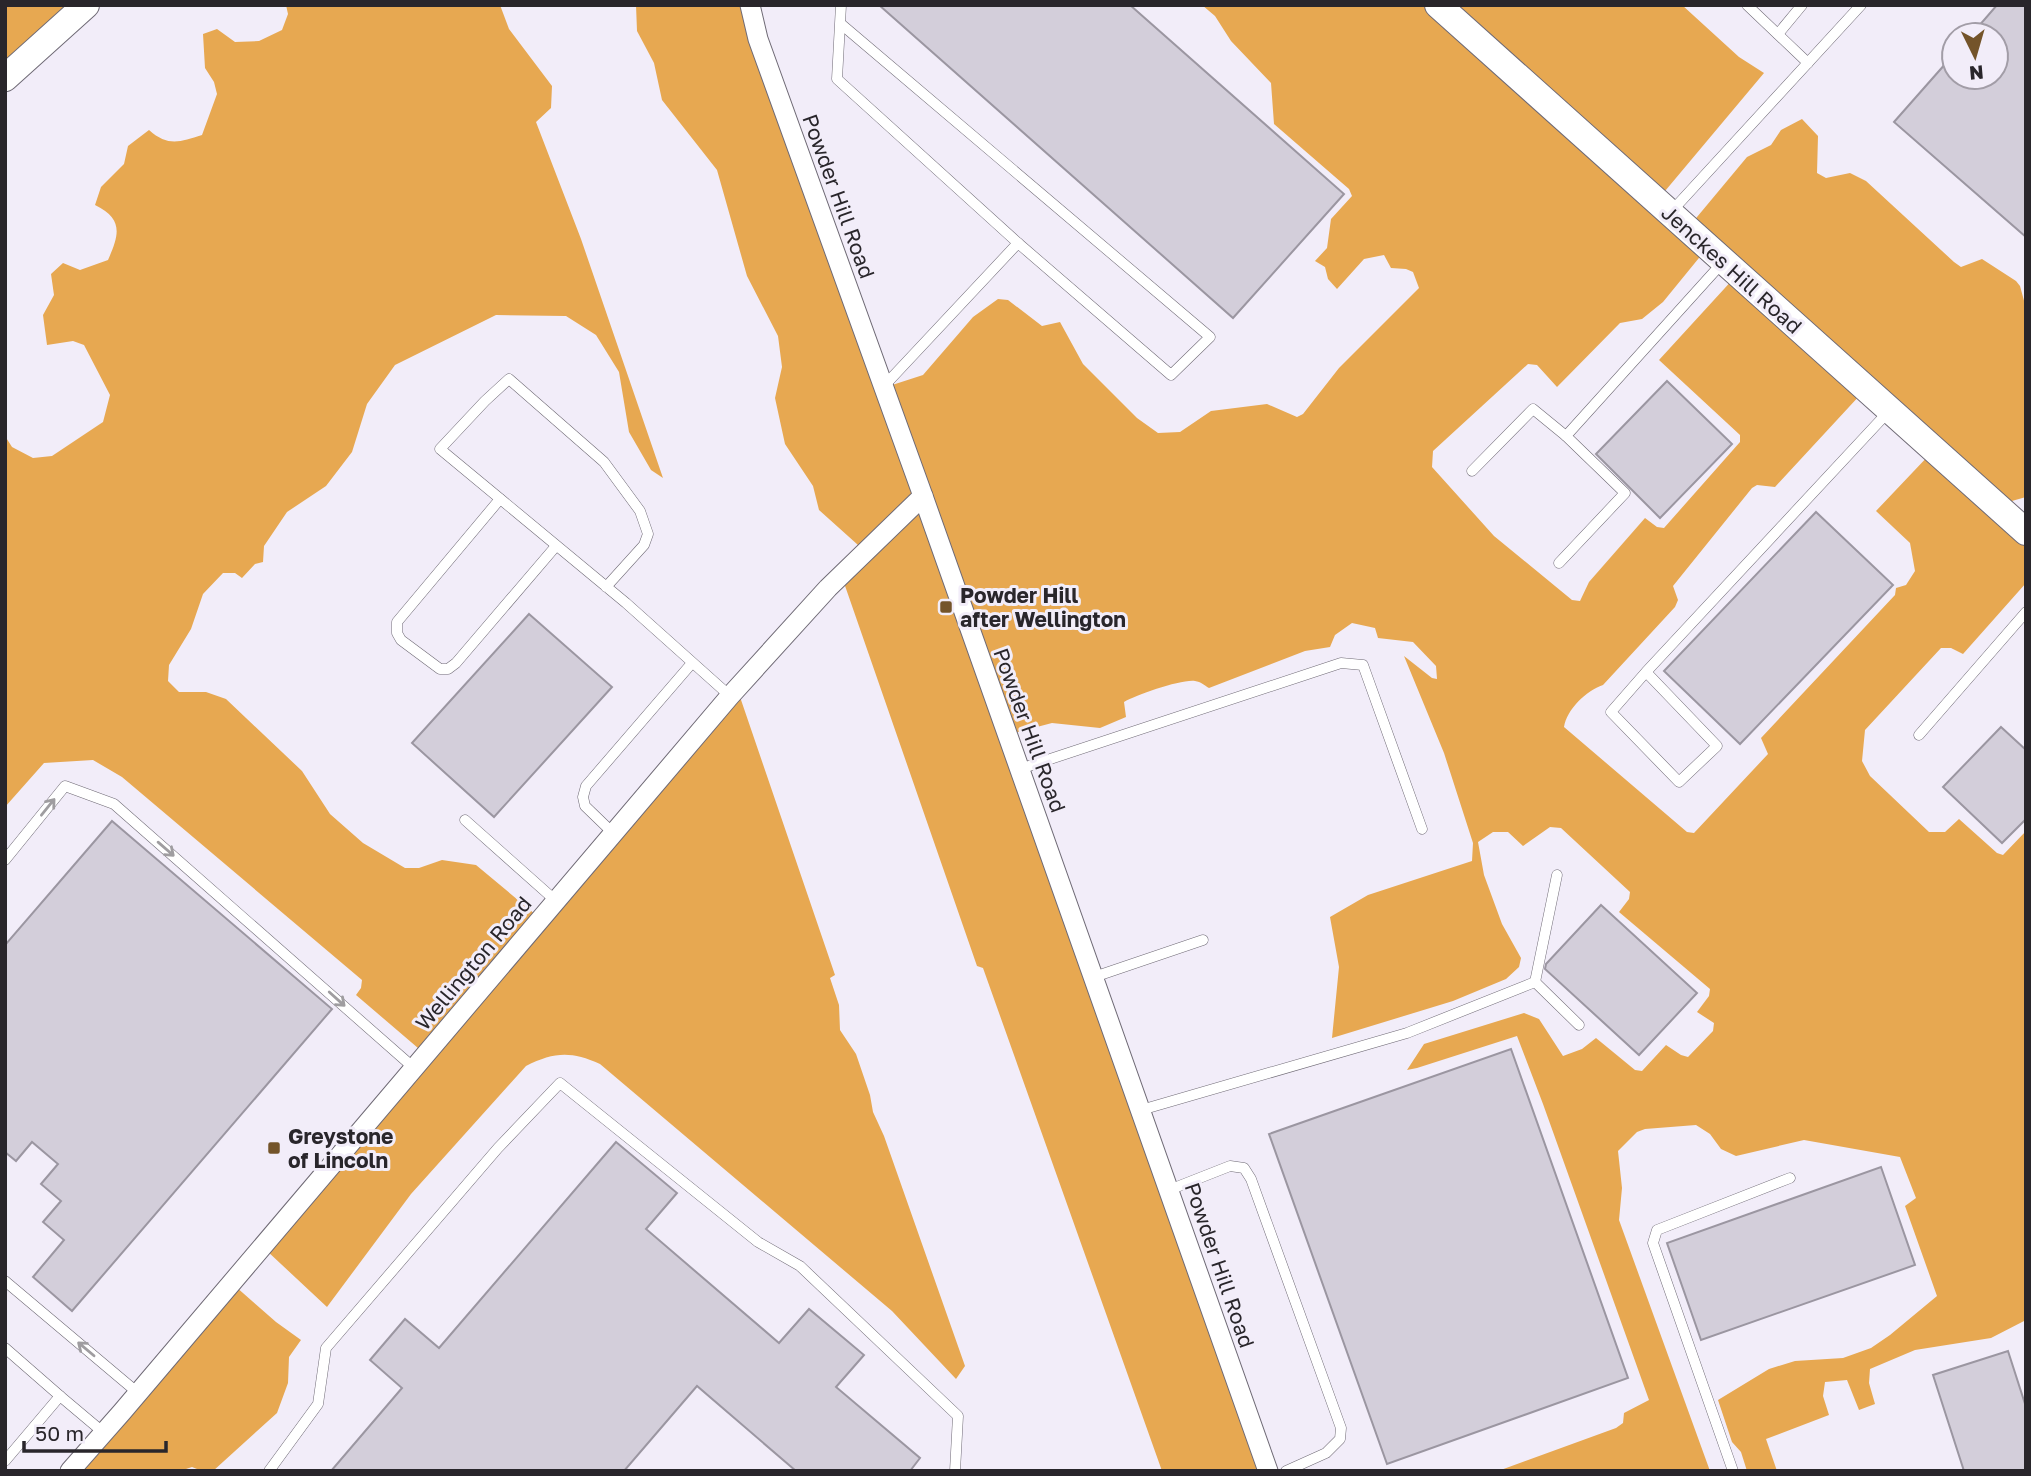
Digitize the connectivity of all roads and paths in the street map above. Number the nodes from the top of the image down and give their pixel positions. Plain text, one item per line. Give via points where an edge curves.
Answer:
1 (86, 5) edge
2 (750, 5) edge
3 (841, 5) edge
4 (1438, 5) edge
5 (1747, 5) edge
6 (1802, 5) edge
7 (1861, 5) edge
8 (841, 24) junction
9 (1777, 34) junction
10 (1808, 63) junction
11 (5, 78) edge
12 (1670, 214) junction
13 (1018, 243) junction
14 (1724, 262) junction
15 (883, 386) junction
16 (1889, 410) junction
17 (1566, 436) junction
18 (1472, 471) dead end
19 (923, 496) junction
20 (500, 499) junction
21 (2026, 532) edge
22 (556, 546) junction
23 (1559, 563) dead end
24 (606, 587) junction
25 (2026, 612) edge
26 (692, 663) junction
27 (1646, 672) junction
28 (730, 696) junction
29 (1919, 736) dead end
30 (1020, 769) junction
31 (465, 820) dead end
32 (1422, 829) dead end
33 (614, 834) junction
34 (5, 860) edge
35 (1557, 875) dead end
36 (556, 901) junction
37 (1203, 940) dead end
38 (1094, 977) junction
39 (1535, 982) junction
40 (1579, 1025) dead end
41 (414, 1068) junction
42 (1141, 1110) junction
43 (1790, 1178) dead end
44 (1169, 1190) junction
45 (5, 1281) edge
46 (5, 1348) edge
47 (138, 1393) junction
48 (60, 1396) junction
49 (104, 1433) junction
50 (5, 1461) edge
51 (70, 1471) edge
52 (269, 1471) edge
53 (955, 1471) edge
54 (1268, 1471) edge
55 (1286, 1471) edge
56 (1733, 1471) edge

1 - 11 main road
2 - 15 street, Powder Hill Road via 758,39
3 - 8 lane
4 - 12 main road, Jenckes Hill Road
5 - 9 lane
6 - 9 lane
7 - 10 lane
8 - 13 lane via 837,79
8 - 13 lane via 1210,337 1171,375
9 - 10 lane
10 - 12 lane
12 - 14 main road, Jenckes Hill Road
13 - 15 lane
14 - 16 main road, Jenckes Hill Road
14 - 17 lane
15 - 19 street, Powder Hill Road
16 - 21 main road, Jenckes Hill Road
16 - 27 lane
17 - 18 lane via 1533,410
17 - 23 lane via 1625,494
19 - 28 street, Wellington Road via 828,588
19 - 30 street, Powder Hill Road
20 - 22 lane
20 - 22 lane via 397,622 401,640 440,669 448,669
20 - 24 lane via 440,449 509,379 604,462 640,511 648,534
22 - 24 lane
24 - 26 lane
25 - 29 lane
26 - 28 lane
26 - 33 lane via 586,786 585,806
27 - 27 lane via 1611,712 1679,782 1717,746
28 - 33 street, Wellington Road
30 - 32 lane via 1341,663 1363,665
30 - 38 street, Powder Hill Road
31 - 36 lane
33 - 36 street, Wellington Road
34 -> 41 lane via 65,786 114,804
35 - 39 lane
36 - 41 street, Wellington Road
37 - 38 lane
38 - 42 street, Powder Hill Road
39 - 40 lane
39 - 42 lane via 1407,1033
41 - 47 street, Wellington Road
42 - 44 street, Powder Hill Road
43 - 56 lane via 1657,1230 1653,1243
44 - 54 street, Powder Hill Road
44 - 55 lane via 1230,1166 1244,1168 1251,1178 1341,1428 1340,1439 1326,1453
47 -> 45 lane
46 - 48 lane
47 - 49 street, Wellington Road
48 - 49 lane
48 - 50 lane
49 - 51 street, Wellington Road
52 - 53 lane via 318,1404 326,1348 560,1083 758,1242 800,1266 958,1416

